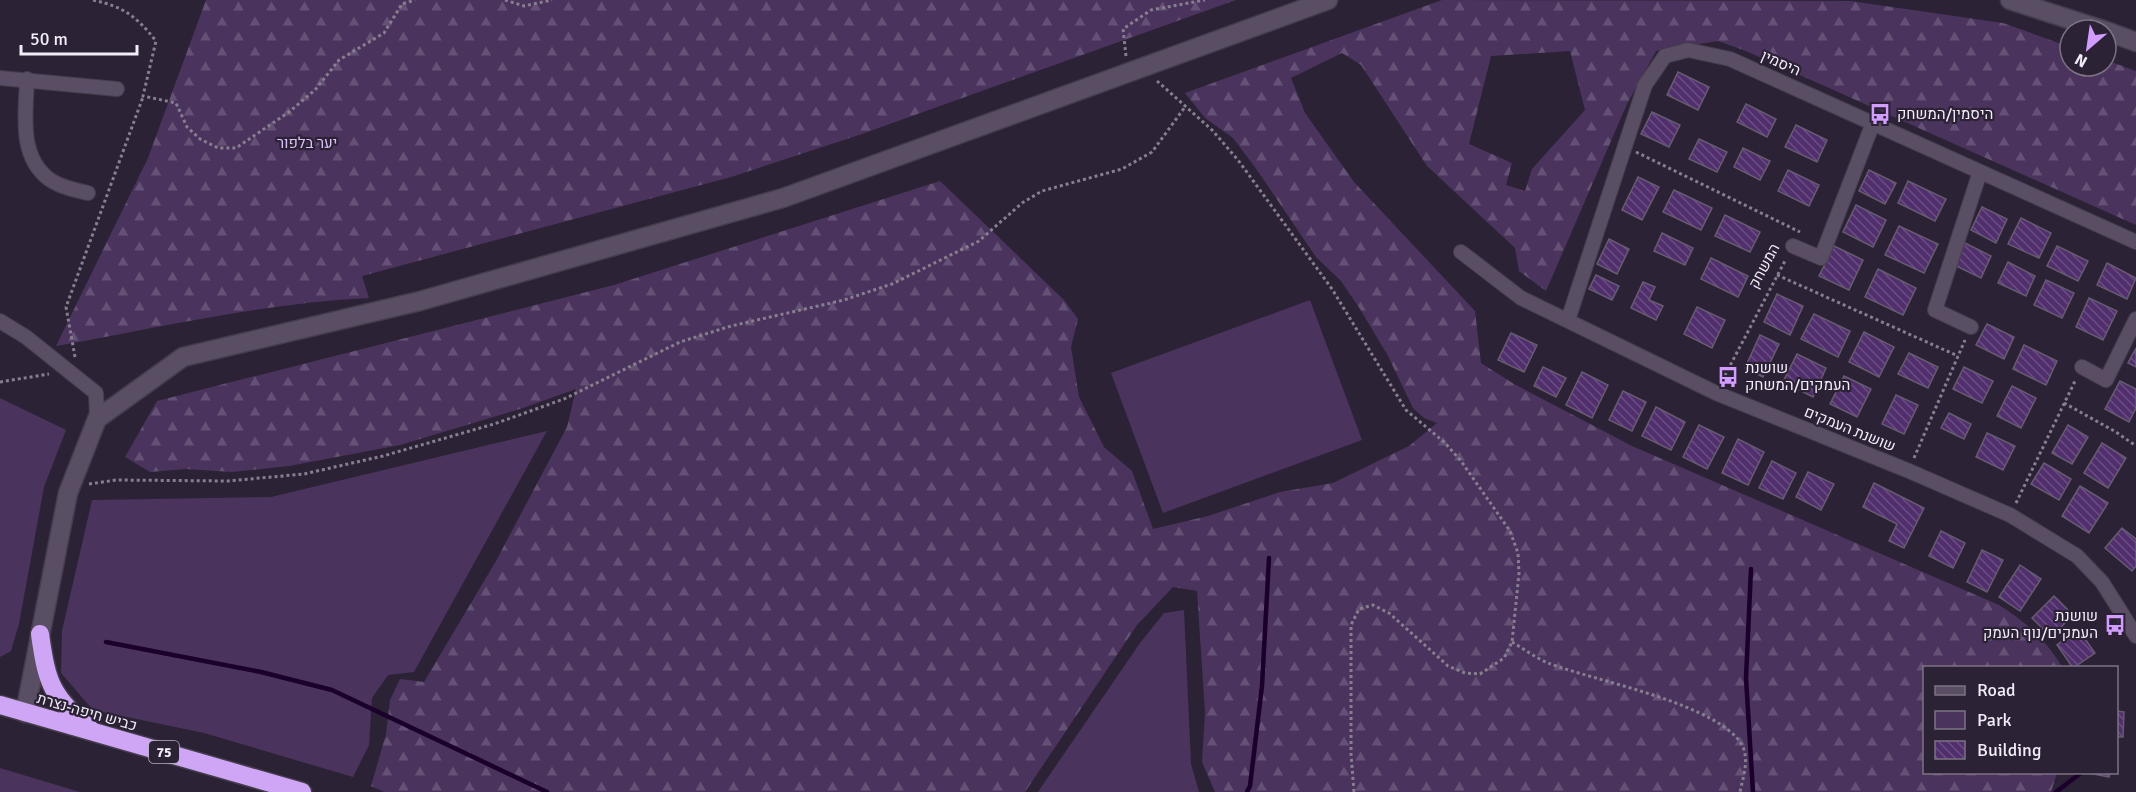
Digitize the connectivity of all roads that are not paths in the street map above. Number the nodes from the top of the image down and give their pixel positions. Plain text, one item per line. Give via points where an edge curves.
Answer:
1 (1328, 0) edge
2 (2010, 0) edge
3 (2065, 18) edge
4 (2118, 36) edge
5 (2136, 42) edge
6 (0, 78) edge
7 (27, 79) junction
8 (117, 89) dead end
9 (1873, 123) junction
10 (1980, 172) junction
11 (88, 193) dead end
12 (2136, 242) edge
13 (1793, 246) road end
14 (1461, 252) dead end
15 (1568, 320) junction
16 (2136, 320) edge
17 (0, 321) edge
18 (1971, 327) road end
19 (2082, 367) road end
20 (97, 419) junction
21 (40, 634) junction
22 (2136, 636) edge
23 (0, 705) edge
24 (25, 713) junction
25 (94, 733) junction
26 (302, 792) edge

1 - 20 main road via 783,198 420,301 183,357
2 - 3 main road
4 - 5 main road
6 - 7 street
7 - 8 street
7 - 11 street via 26,132 29,153 37,168 59,185
9 - 10 street, היסמין
9 - 13 street, המשחק via 1821,258
9 - 15 street, היסמין via 1730,58 1688,50 1665,56 1645,85
10 - 12 street, היסמין
10 - 18 street via 1935,310
14 - 15 street, שושנת העמקים via 1521,297
15 - 22 street, שושנת העמקים via 1716,393 2010,515 2077,556 2102,582
16 - 19 street via 2106,380
17 - 20 street via 96,393
20 - 21 main road via 68,493
21 - 24 main road
21 - 25 highway via 47,678 57,697
23 - 24 highway, כביש חיפה-נצרת / 75
24 - 25 highway, כביש חיפה-נצרת / 75
25 - 26 highway, כביש חיפה-נצרת / 75

